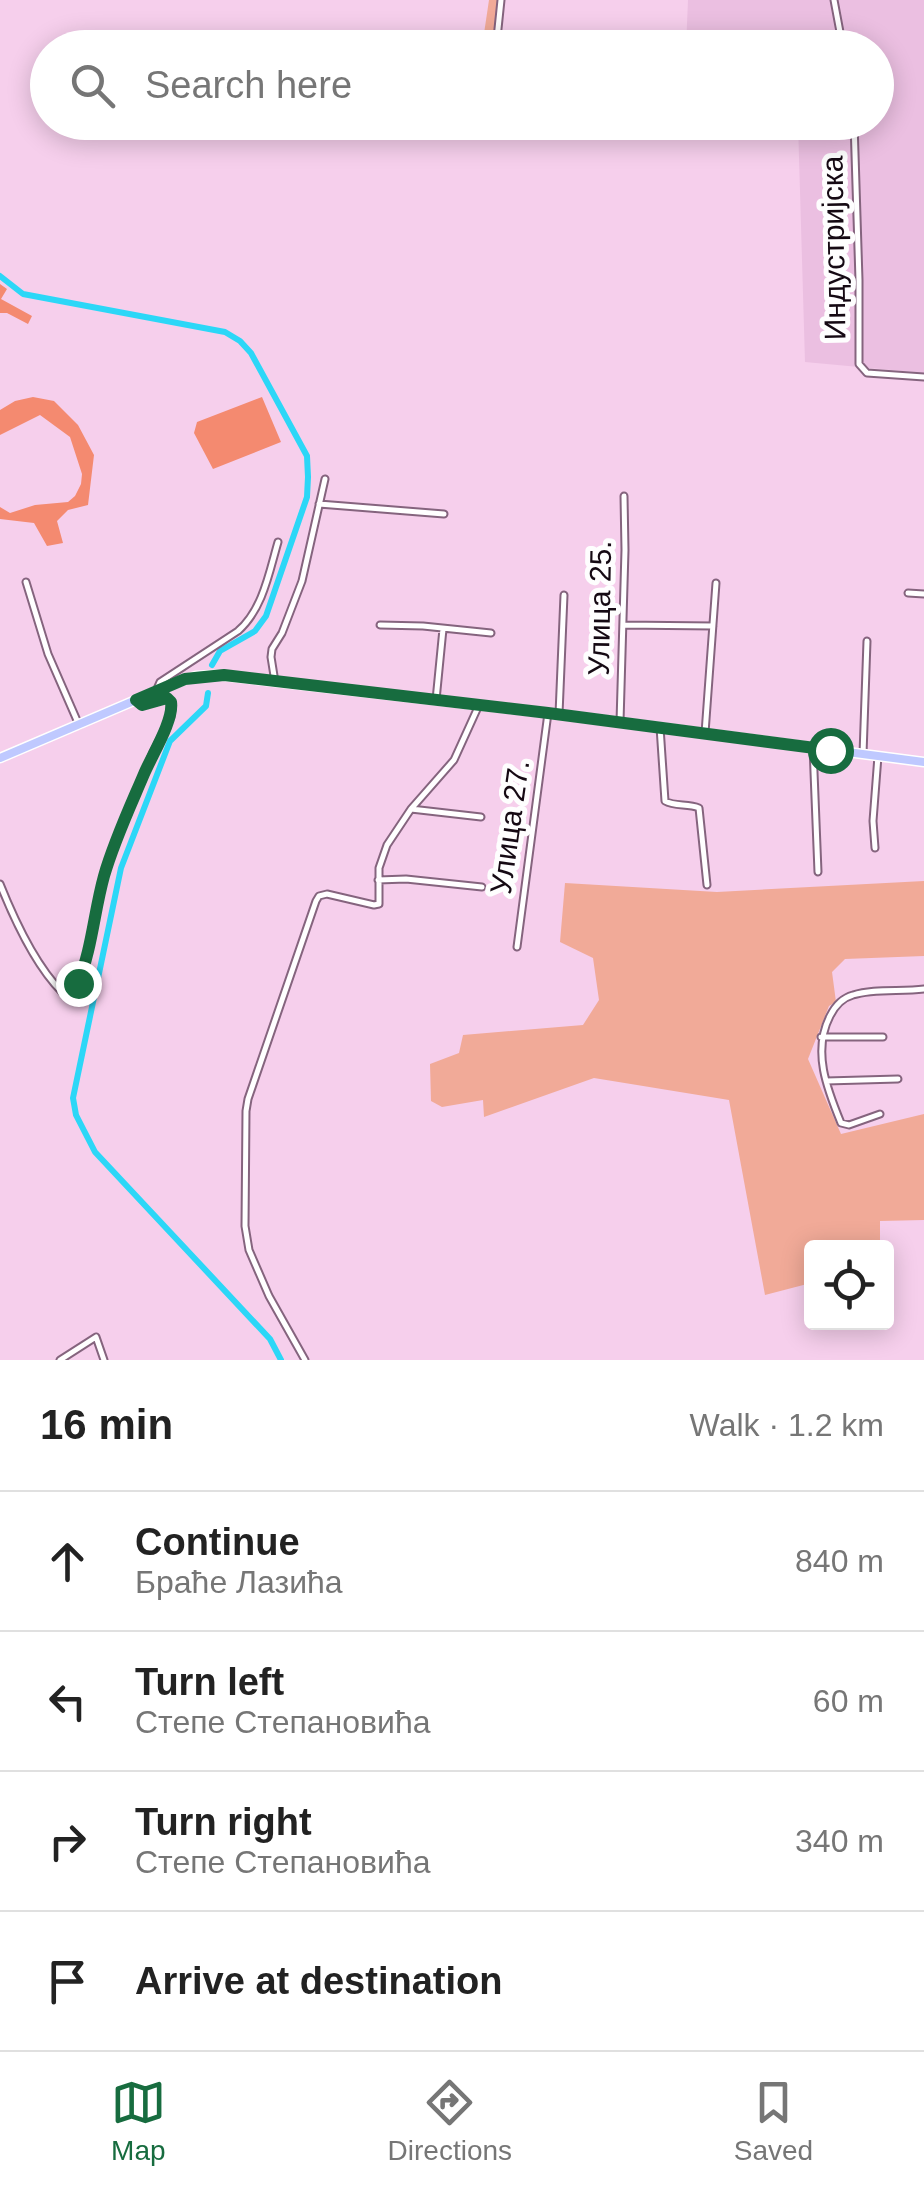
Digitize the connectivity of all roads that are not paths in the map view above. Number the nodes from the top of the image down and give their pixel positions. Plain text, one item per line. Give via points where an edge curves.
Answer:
1 (501, 0) edge
2 (834, 0) edge
3 (498, 30) edge
4 (840, 30) edge
5 (855, 140) edge
6 (924, 378) edge
7 (325, 479) dead end
8 (624, 496) dead end
9 (320, 504) junction
10 (444, 514) dead end
11 (278, 542) dead end
12 (26, 582) dead end
13 (716, 583) dead end
14 (908, 593) dead end
15 (924, 594) edge
16 (564, 595) dead end
17 (380, 625) dead end
18 (622, 625) junction
19 (713, 626) junction
20 (444, 628) junction
21 (491, 633) dead end
22 (866, 641) dead end
23 (275, 682) junction
24 (156, 691) junction
25 (136, 700) junction
26 (436, 700) junction
27 (479, 705) junction
28 (548, 713) junction
29 (558, 714) junction
30 (620, 722) junction
31 (79, 725) junction
32 (660, 727) junction
33 (706, 732) junction
34 (812, 747) junction
35 (863, 754) junction
36 (878, 756) junction
37 (0, 758) edge
38 (924, 762) edge
39 (412, 810) junction
40 (482, 817) dead end
41 (876, 848) dead end
42 (818, 872) dead end
43 (378, 880) junction
44 (0, 884) edge
45 (706, 885) dead end
46 (482, 887) dead end
47 (516, 946) dead end
48 (924, 989) edge
49 (883, 1036) dead end
50 (821, 1037) junction
51 (898, 1079) dead end
52 (826, 1081) junction
53 (880, 1114) dead end
54 (60, 1360) edge
55 (104, 1360) edge
56 (304, 1360) edge

1 - 3 street
2 - 4 street
5 - 6 street, Индустријска via 858,364 868,372
7 - 9 street
8 - 18 street, Улица 25.
9 - 10 street
9 - 23 street via 302,581 272,648
11 - 24 street via 247,622
12 - 31 street
13 - 19 street
14 - 15 street
16 - 29 street
17 - 20 street
18 - 19 street
18 - 30 street, Улица 25.
19 - 33 street
20 - 21 street
20 - 26 street
22 - 35 street
23 - 24 main road via 203,676
23 - 26 main road
24 - 25 main road
25 - 31 main road
25 - 44 street via 142,705 167,698 172,714 111,854 73,991 62,992 52,981
26 - 27 main road
27 - 28 main road
27 - 39 street via 454,760
28 - 29 main road
28 - 47 street, Улица 27.
29 - 30 main road
30 - 32 main road
31 - 37 main road
32 - 33 main road
32 - 45 street via 665,801 699,808
33 - 34 main road
34 - 35 main road
34 - 42 street
35 - 36 main road
36 - 38 main road
36 - 41 street
39 - 40 street
39 - 43 street via 387,845
43 - 46 street
43 - 56 street via 377,905 327,894 316,901 246,1105 247,1242
48 - 50 street via 848,996
49 - 50 street
50 - 52 street
51 - 52 street
52 - 53 street via 840,1123
54 - 55 street via 96,1337

